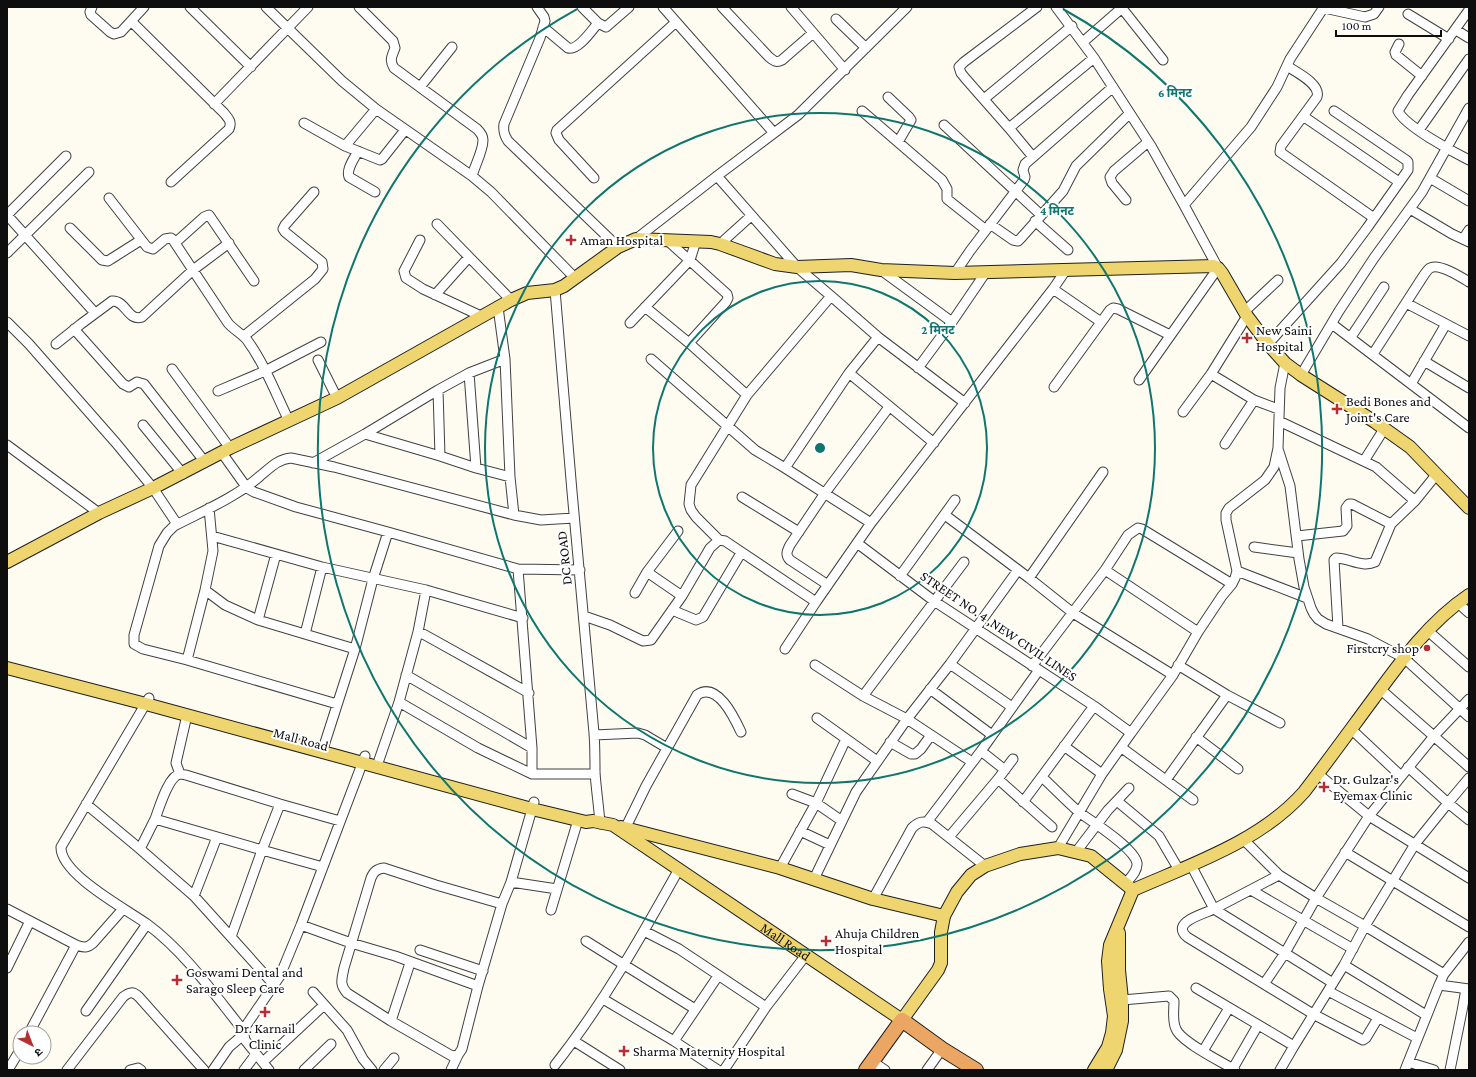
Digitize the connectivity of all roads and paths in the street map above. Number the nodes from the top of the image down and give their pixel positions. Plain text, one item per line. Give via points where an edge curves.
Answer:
1 (92, 7) edge
2 (144, 7) edge
3 (190, 7) edge
4 (266, 7) edge
5 (308, 7) edge
6 (359, 7) edge
7 (536, 7) edge
8 (582, 7) edge
9 (629, 7) edge
10 (663, 7) edge
11 (722, 7) edge
12 (791, 7) edge
13 (907, 7) edge
14 (1037, 7) edge
15 (1056, 7) edge
16 (1122, 7) edge
17 (1324, 7) edge
18 (1379, 7) edge
19 (1469, 10) edge
20 (1408, 14) dead end
21 (836, 19) dead end
22 (131, 22) junction
23 (676, 22) junction
24 (598, 23) junction
25 (1072, 26) junction
26 (543, 27) junction
27 (287, 29) junction
28 (1456, 30) junction
29 (813, 33) junction
30 (1469, 38) edge
31 (1449, 39) junction
32 (1083, 42) junction
33 (1399, 44) dead end
34 (452, 47) dead end
35 (866, 48) junction
36 (1094, 58) junction
37 (1469, 59) edge
38 (1163, 60) dead end
39 (1287, 66) junction
40 (251, 67) junction
41 (845, 70) junction
42 (1422, 76) junction
43 (420, 87) junction
44 (1112, 87) junction
45 (888, 97) dead end
46 (984, 99) junction
47 (214, 104) junction
48 (1469, 108) edge
49 (376, 109) junction
50 (862, 111) dead end
51 (1334, 111) dead end
52 (1129, 114) junction
53 (1303, 116) junction
54 (304, 123) dead end
55 (944, 125) dead end
56 (1009, 128) junction
57 (405, 130) junction
58 (1419, 130) junction
59 (774, 133) junction
60 (898, 142) junction
61 (1148, 142) junction
62 (345, 146) junction
63 (1447, 149) junction
64 (358, 151) junction
65 (66, 156) dead end
66 (1033, 157) junction
67 (1469, 160) edge
68 (90, 172) dead end
69 (472, 176) junction
70 (717, 176) junction
71 (594, 178) dead end
72 (1430, 178) junction
73 (170, 182) dead end
74 (1399, 182) junction
75 (1014, 191) junction
76 (314, 192) dead end
77 (375, 192) dead end
78 (109, 198) dead end
79 (1126, 200) dead end
80 (1469, 201) edge
81 (1184, 204) junction
82 (1410, 209) junction
83 (751, 216) junction
84 (1038, 218) junction
85 (1374, 218) junction
86 (437, 224) dead end
87 (988, 227) junction
88 (70, 228) dead end
89 (1469, 230) edge
90 (25, 235) junction
91 (636, 239) junction
92 (141, 240) junction
93 (420, 240) dead end
94 (668, 240) junction
95 (1466, 240) edge
96 (696, 241) junction
97 (175, 243) junction
98 (229, 243) junction
99 (720, 244) junction
100 (618, 247) junction
101 (1068, 250) dead end
102 (7, 253) edge
103 (469, 257) junction
104 (690, 260) junction
105 (797, 267) junction
106 (1218, 268) junction
107 (193, 270) junction
108 (881, 270) junction
109 (1066, 270) junction
110 (986, 272) junction
111 (955, 273) junction
112 (575, 278) junction
113 (1278, 280) dead end
114 (254, 281) dead end
115 (1469, 282) edge
116 (1384, 287) dead end
117 (1053, 289) junction
118 (555, 290) junction
119 (435, 295) junction
120 (831, 296) junction
121 (511, 300) junction
122 (1406, 302) junction
123 (498, 307) junction
124 (645, 307) junction
125 (95, 313) junction
126 (1246, 314) junction
127 (481, 316) junction
128 (7, 322) edge
129 (952, 322) junction
130 (1101, 322) junction
131 (630, 323) dead end
132 (1332, 324) junction
133 (1446, 324) junction
134 (74, 329) junction
135 (1170, 335) junction
136 (244, 336) junction
137 (1469, 336) edge
138 (1351, 337) junction
139 (878, 338) junction
140 (321, 342) dead end
141 (689, 342) junction
142 (56, 344) dead end
143 (1268, 344) junction
144 (1373, 354) junction
145 (505, 359) junction
146 (651, 359) dead end
147 (318, 360) dead end
148 (1424, 361) junction
149 (1285, 364) junction
150 (918, 368) junction
151 (172, 369) dead end
152 (265, 371) junction
153 (469, 373) junction
154 (848, 373) junction
155 (1211, 374) junction
156 (1301, 375) junction
157 (1139, 380) dead end
158 (1411, 384) junction
159 (1054, 387) dead end
160 (1469, 388) edge
161 (438, 390) junction
162 (218, 391) dead end
163 (748, 395) junction
164 (337, 398) junction
165 (1254, 400) junction
166 (965, 403) junction
167 (889, 407) junction
168 (1278, 409) junction
169 (1183, 412) dead end
170 (289, 421) junction
171 (1279, 421) junction
172 (143, 424) dead end
173 (1469, 426) edge
174 (727, 427) junction
175 (1384, 429) junction
176 (365, 434) junction
177 (934, 443) junction
178 (1226, 444) dead end
179 (7, 446) edge
180 (1278, 448) junction
181 (226, 451) junction
182 (440, 456) junction
183 (1364, 461) junction
184 (205, 462) junction
185 (313, 463) junction
186 (476, 468) junction
187 (785, 468) junction
188 (1103, 472) dead end
189 (182, 474) junction
190 (1436, 476) junction
191 (510, 477) junction
192 (153, 488) junction
193 (247, 488) junction
194 (825, 493) junction
195 (742, 498) dead end
196 (955, 500) dead end
197 (1415, 501) junction
198 (209, 508) junction
199 (1469, 508) edge
200 (99, 513) junction
201 (514, 515) junction
202 (945, 515) junction
203 (574, 518) junction
204 (871, 523) junction
205 (177, 524) junction
206 (1391, 524) junction
207 (678, 531) dead end
208 (388, 532) junction
209 (799, 532) junction
210 (212, 536) junction
211 (1297, 536) junction
212 (719, 540) junction
213 (857, 543) junction
214 (1254, 547) dead end
215 (742, 553) junction
216 (1298, 553) junction
217 (276, 554) junction
218 (7, 562) edge
219 (964, 562) dead end
220 (322, 567) junction
221 (518, 569) junction
222 (580, 570) junction
223 (1018, 570) junction
224 (1105, 570) junction
225 (1237, 571) junction
226 (647, 572) junction
227 (900, 576) junction
228 (1029, 578) junction
229 (373, 579) junction
230 (1232, 584) junction
231 (828, 585) junction
232 (205, 590) junction
233 (426, 590) junction
234 (635, 593) dead end
235 (1469, 595) edge
236 (682, 596) junction
237 (1307, 598) junction
238 (816, 602) junction
239 (934, 602) junction
240 (1458, 603) junction
241 (672, 610) junction
242 (1073, 613) junction
243 (1469, 613) edge
244 (584, 616) junction
245 (523, 618) junction
246 (258, 620) junction
247 (975, 628) junction
248 (1338, 628) junction
249 (1428, 630) junction
250 (418, 632) junction
251 (1198, 632) junction
252 (305, 634) junction
253 (355, 649) junction
254 (785, 649) dead end
255 (1404, 658) junction
256 (7, 660) edge
257 (187, 660) junction
258 (950, 664) junction
259 (815, 665) dead end
260 (1178, 665) junction
261 (1469, 667) edge
262 (7, 668) edge
263 (1036, 668) junction
264 (406, 675) junction
265 (1173, 675) junction
266 (930, 689) junction
267 (1380, 689) junction
268 (529, 693) junction
269 (1227, 695) junction
270 (863, 696) junction
271 (1469, 699) edge
272 (148, 701) junction
273 (399, 702) junction
274 (337, 704) junction
275 (1094, 706) junction
276 (1012, 707) junction
277 (1460, 708) junction
278 (187, 715) junction
279 (1469, 717) edge
280 (817, 718) dead end
281 (907, 719) junction
282 (1280, 723) dead end
283 (1351, 729) junction
284 (741, 732) dead end
285 (1131, 732) junction
286 (594, 735) junction
287 (931, 735) junction
288 (992, 735) junction
289 (1434, 736) junction
290 (1196, 737) junction
291 (846, 739) junction
292 (890, 742) junction
293 (1064, 746) junction
294 (323, 748) junction
295 (532, 748) junction
296 (667, 748) junction
297 (1122, 748) junction
298 (981, 751) junction
299 (363, 759) junction
300 (1013, 759) dead end
301 (379, 760) junction
302 (877, 761) junction
303 (972, 762) junction
304 (1408, 767) junction
305 (1469, 768) edge
306 (1238, 769) dead end
307 (1005, 770) junction
308 (180, 774) junction
309 (532, 774) junction
310 (595, 774) junction
311 (1102, 774) junction
312 (1318, 774) junction
313 (1401, 776) junction
314 (1042, 777) junction
315 (1469, 778) edge
316 (998, 779) junction
317 (1166, 780) junction
318 (1129, 788) dead end
319 (792, 794) dead end
320 (1193, 800) dead end
321 (1117, 801) junction
322 (1023, 802) junction
323 (816, 803) junction
324 (1448, 803) junction
325 (86, 804) junction
326 (280, 804) junction
327 (533, 806) junction
328 (1080, 812) junction
329 (1369, 816) junction
330 (155, 819) junction
331 (578, 820) junction
332 (1469, 820) edge
333 (340, 821) junction
334 (842, 821) junction
335 (597, 822) junction
336 (927, 822) junction
337 (1097, 824) junction
338 (613, 825) junction
339 (1052, 827) dead end
340 (625, 829) junction
341 (800, 831) junction
342 (217, 837) junction
343 (949, 837) junction
344 (1244, 840) junction
345 (1415, 844) junction
346 (830, 845) junction
347 (1058, 848) junction
348 (140, 849) junction
349 (262, 850) junction
350 (1076, 852) junction
351 (1345, 852) junction
352 (1191, 864) junction
353 (985, 866) junction
354 (323, 867) junction
355 (780, 868) junction
356 (680, 870) junction
357 (1179, 870) junction
358 (1280, 875) junction
359 (1469, 878) edge
360 (814, 879) junction
361 (1392, 880) junction
362 (511, 882) junction
363 (1129, 887) junction
364 (557, 889) junction
365 (1251, 890) junction
366 (194, 896) junction
367 (1316, 898) junction
368 (873, 899) junction
369 (502, 904) junction
370 (7, 909) edge
371 (123, 909) junction
372 (1214, 909) junction
373 (551, 910) dead end
374 (944, 916) junction
375 (30, 921) junction
376 (1303, 921) junction
377 (1120, 923) junction
378 (147, 924) junction
379 (301, 926) junction
380 (1365, 926) junction
381 (1469, 927) edge
382 (644, 930) junction
383 (231, 937) junction
384 (586, 941) dead end
385 (1469, 942) edge
386 (351, 943) junction
387 (76, 945) junction
388 (1353, 949) junction
389 (420, 950) dead end
390 (1285, 953) junction
391 (806, 955) junction
392 (410, 963) junction
393 (1344, 965) junction
394 (624, 966) junction
395 (7, 968) edge
396 (483, 971) junction
397 (1444, 974) junction
398 (718, 976) junction
399 (1333, 983) junction
400 (1264, 984) junction
401 (1439, 985) junction
402 (275, 986) junction
403 (478, 986) junction
404 (1196, 988) dead end
405 (1467, 989) edge
406 (1328, 991) junction
407 (313, 992) dead end
408 (603, 999) junction
409 (1122, 1000) junction
410 (324, 1005) junction
411 (766, 1007) junction
412 (1229, 1008) junction
413 (695, 1009) junction
414 (86, 1012) dead end
415 (1313, 1014) junction
416 (1426, 1015) junction
417 (1378, 1018) junction
418 (902, 1020) junction
419 (391, 1021) junction
420 (33, 1025) edge
421 (1258, 1025) junction
422 (243, 1033) junction
423 (1417, 1038) junction
424 (674, 1040) junction
425 (574, 1041) junction
426 (331, 1044) dead end
427 (1294, 1046) junction
428 (942, 1049) junction
429 (1203, 1051) junction
430 (256, 1054) junction
431 (458, 1055) junction
432 (394, 1058) dead end
433 (263, 1062) junction
434 (555, 1066) dead end
435 (869, 1066) edge
436 (1407, 1066) edge
437 (67, 1070) edge
438 (130, 1070) edge
439 (141, 1070) edge
440 (204, 1070) edge
441 (213, 1070) edge
442 (244, 1070) edge
443 (269, 1070) edge
444 (304, 1070) edge
445 (372, 1070) edge
446 (384, 1070) edge
447 (451, 1070) edge
448 (620, 1070) edge
449 (718, 1070) edge
450 (724, 1070) edge
451 (885, 1070) edge
452 (927, 1070) edge
453 (976, 1070) edge
454 (1094, 1070) edge
455 (1106, 1070) edge
456 (1233, 1070) edge
457 (1280, 1070) edge
458 (1434, 1070) edge
459 (1450, 1070) edge

1 - 22 street via 91,15 114,34 121,32
2 - 22 street
3 - 40 street
4 - 27 street
5 - 27 street
6 - 43 street via 393,41 395,48 391,63 394,68
7 - 26 street via 544,17
8 - 24 street
9 - 24 street via 606,27
10 - 23 street
11 - 29 street via 774,62 782,60
12 - 29 street
13 - 35 street
14 - 46 street via 959,67 961,73
15 - 25 street
16 - 32 street
16 - 38 street
17 - 18 street via 1365,17 1374,14
17 - 39 street
19 - 28 street
20 - 31 street
21 - 35 street
22 - 47 street
23 - 59 street
23 - 71 street via 557,130 558,140
24 - 26 street via 576,48 572,49
25 - 32 street
25 - 46 street
26 - 100 street via 503,131 505,136
27 - 40 street
27 - 49 street
28 - 30 street
28 - 31 street
29 - 41 street
31 - 42 street
32 - 36 street
33 - 42 street via 1396,55
34 - 43 street
35 - 41 street
36 - 44 street
36 - 56 street
37 - 58 street
39 - 53 street via 1317,89 1317,97
39 - 81 street via 1277,87 1251,126
40 - 47 street
41 - 59 street via 798,115
42 - 58 street via 1398,111
43 - 69 street via 482,134 484,138
44 - 52 street
44 - 66 street
45 - 60 street via 911,120
46 - 56 street
47 - 73 street via 228,118 229,130
48 - 63 street
49 - 57 street
49 - 62 street
50 - 60 street
51 - 74 street via 1408,162 1408,170
52 - 61 street
52 - 84 street via 1076,166 1063,191
53 - 74 street
53 - 85 street via 1281,146 1280,152
54 - 62 street
55 - 75 street
56 - 66 street
57 - 64 street via 382,158
57 - 69 street
58 - 63 street
59 - 70 street
60 - 87 street via 942,180 946,185 949,201
61 - 79 street via 1110,177
61 - 81 street
62 - 64 street
63 - 67 street
63 - 72 street
64 - 77 street via 348,175
65 - 90 street via 7,215
66 - 75 street via 1023,167 1025,177
68 - 90 street
69 - 112 street via 499,199
70 - 83 street
70 - 91 street
72 - 80 street
72 - 82 street
74 - 85 street
75 - 84 street
75 - 87 street
76 - 136 street via 283,229 322,262 323,269 315,279
78 - 92 street
81 - 106 street
82 - 95 street
82 - 132 street via 1374,258
83 - 99 street
83 - 105 street
84 - 87 street via 1021,238 1015,241
84 - 101 street
85 - 143 street via 1336,268
86 - 103 street
87 - 111 street
88 - 92 street via 105,261
89 - 95 street
90 - 102 street
90 - 125 street
91 - 94 main road
91 - 100 main road
92 - 97 street via 150,249 169,238
93 - 119 street via 407,262 404,275 408,281
94 - 96 main road
94 - 104 street
96 - 99 main road
96 - 104 street
97 - 98 street via 206,215 211,217
97 - 107 street
98 - 107 street
98 - 114 street
99 - 105 main road via 775,264
100 - 112 main road
103 - 119 street
103 - 121 street
104 - 124 street
104 - 141 street via 725,291 728,298
105 - 108 main road via 851,265
105 - 120 street
106 - 109 main road via 1210,266
106 - 126 main road
106 - 135 street
107 - 125 street via 139,318 133,317 116,301
107 - 136 street via 233,330
108 - 111 main road
108 - 129 street
109 - 110 main road
109 - 117 street
110 - 111 main road
110 - 129 street
112 - 118 main road
113 - 126 street
115 - 122 street via 1435,266 1427,271
116 - 138 street
117 - 130 street
117 - 166 street
118 - 121 main road via 527,293
118 - 203 street, DC ROAD
119 - 127 street
120 - 139 street
120 - 163 street
121 - 123 main road
122 - 133 street
122 - 144 street
123 - 127 main road
123 - 145 street
124 - 131 street
124 - 141 street
125 - 134 street
126 - 143 main road
126 - 155 street
127 - 164 main road
128 - 192 street
129 - 150 street
130 - 135 street via 1113,308
130 - 159 street
132 - 138 street
132 - 156 street
133 - 137 street
133 - 148 street
134 - 142 street
134 - 184 street via 123,384 129,387 137,382 144,384
135 - 157 street
136 - 152 street
138 - 144 street
139 - 150 street
139 - 154 street
140 - 152 street
141 - 163 street
143 - 149 main road
144 - 158 street
145 - 153 street
145 - 191 street
146 - 174 street
147 - 164 street
148 - 158 street
148 - 160 street
149 - 156 main road
149 - 168 street via 1281,376
150 - 166 street
151 - 181 street
152 - 162 street
152 - 170 street
153 - 161 street
153 - 186 street
154 - 167 street
154 - 187 street
155 - 165 street
155 - 169 street
156 - 175 main road
158 - 173 street
161 - 176 street
161 - 182 street
163 - 174 street
164 - 170 main road
165 - 168 street
165 - 178 street
166 - 177 street
167 - 177 street
167 - 194 street
168 - 171 street
170 - 181 main road
171 - 180 street
171 - 183 street
172 - 189 street
174 - 187 street via 755,450
174 - 212 street via 691,485 688,504 696,517
175 - 183 street
175 - 190 main road via 1410,447
176 - 182 street
176 - 185 street
177 - 204 street
179 - 200 street
180 - 211 street via 1290,486
180 - 225 street via 1274,468 1270,474 1226,513
181 - 184 main road
181 - 193 street
182 - 186 street
183 - 197 street via 1382,471
184 - 189 main road
185 - 193 street via 291,458 280,460
185 - 201 street
186 - 191 street
187 - 194 street
188 - 228 street
189 - 192 main road
190 - 197 street
190 - 199 main road
191 - 201 street
192 - 200 main road
192 - 205 street
193 - 198 street
193 - 208 street via 279,502
194 - 204 street
194 - 209 street
195 - 209 street
196 - 202 street
197 - 206 street
198 - 205 street
198 - 210 street
200 - 218 main road
201 - 203 street via 541,520
202 - 223 street
202 - 227 street
203 - 222 street, DC ROAD
204 - 213 street
205 - 257 street via 159,546 133,641 137,647
206 - 211 street via 1349,504 1346,508 1347,526 1343,532
206 - 248 street via 1375,562 1368,564 1339,558 1334,560
207 - 226 street
208 - 221 street
208 - 229 street
209 - 231 street via 786,556
210 - 217 street
210 - 232 street via 213,551
211 - 216 street
212 - 215 street via 725,541
212 - 236 street via 710,548
213 - 227 street, STREET NO. 4 ,NEW CIVIL LINES
213 - 231 street
214 - 216 street
215 - 238 street
215 - 241 street via 703,617 696,620
216 - 237 street
217 - 220 street
217 - 246 street
219 - 239 street
220 - 229 street
220 - 252 street
221 - 222 street
221 - 245 street
222 - 244 street, DC ROAD
223 - 228 street
223 - 247 street
224 - 230 street via 1128,535 1138,528
224 - 242 street
224 - 251 street
225 - 230 street
225 - 237 street
226 - 234 street
226 - 236 street
227 - 239 street, STREET NO. 4 ,NEW CIVIL LINES
228 - 242 street
229 - 233 street
229 - 253 street
230 - 251 street
231 - 238 street
232 - 246 street via 225,605
232 - 257 street
233 - 245 street
233 - 250 street
235 - 240 main road
236 - 241 street
237 - 248 street via 1318,619
238 - 254 street
239 - 247 street, STREET NO. 4 ,NEW CIVIL LINES
239 - 270 street
240 - 243 street
240 - 249 main road
241 - 244 street via 654,637 648,641
242 - 263 street
242 - 265 street
244 - 286 street, DC ROAD
245 - 268 street
246 - 252 street
247 - 258 street
247 - 263 street, STREET NO. 4 ,NEW CIVIL LINES
248 - 255 street via 1368,639
249 - 255 main road
249 - 261 street
250 - 264 street
250 - 268 street
251 - 260 street
252 - 253 street
253 - 274 street
255 - 267 main road
255 - 277 street
256 - 272 main road, Mall Road
257 - 274 street
258 - 266 street
258 - 276 street
259 - 270 street
260 - 265 street
260 - 269 street
262 - 272 main road, Mall Road
263 - 275 street, STREET NO. 4 ,NEW CIVIL LINES
263 - 276 street
264 - 273 street
264 - 295 street
265 - 285 street
266 - 281 street
266 - 288 street
267 - 283 main road
267 - 289 street
268 - 295 street
269 - 282 street
269 - 290 street
270 - 281 street
271 - 277 street
272 - 278 main road, Mall Road
272 - 294 main road, Mall Road
272 - 325 street
273 - 301 street
273 - 309 street via 478,748
274 - 294 street
275 - 285 street, STREET NO. 4 ,NEW CIVIL LINES
275 - 293 street
276 - 288 street
277 - 279 street
277 - 289 street
278 - 294 main road, Mall Road
278 - 308 street via 176,763
280 - 291 street
281 - 287 street
281 - 292 street
283 - 312 main road
283 - 313 street
284 - 296 street via 732,713 717,697 706,691 697,695
285 - 297 street
286 - 296 street via 638,733
286 - 310 street, DC ROAD
287 - 292 street via 915,754
287 - 303 street
288 - 298 street
289 - 304 street
289 - 305 street
290 - 306 street
290 - 317 street
291 - 302 street
291 - 323 street
292 - 302 street
293 - 311 street
293 - 314 street
294 - 299 main road, Mall Road
295 - 309 street
296 - 340 street
297 - 311 street
297 - 317 street
298 - 303 street
298 - 307 street
299 - 301 main road, Mall Road
299 - 327 main road, Mall Road
299 - 333 street
300 - 307 street
301 - 327 main road, Mall Road
302 - 334 street via 856,792
303 - 336 street
304 - 313 street
304 - 324 street
307 - 316 street
308 - 326 street
308 - 330 street via 169,785
309 - 310 street
310 - 335 street, DC ROAD
311 - 328 street
312 - 329 street
312 - 344 main road via 1295,803 1274,821
313 - 329 street
314 - 322 street
314 - 328 street
315 - 324 street
316 - 322 street
316 - 343 street
317 - 320 street
318 - 321 street
319 - 323 street
321 - 337 street
321 - 357 street via 1159,836
322 - 339 street
323 - 334 street
323 - 341 street
324 - 332 street
324 - 345 street
325 - 348 street
325 - 371 street via 61,847 61,853 68,865 88,884
326 - 333 street
326 - 349 street
327 - 331 main road, Mall Road
327 - 335 main road, Mall Road via 581,813
327 - 362 street
328 - 337 street
328 - 347 street
329 - 345 street
329 - 351 street
330 - 342 street
330 - 348 street
331 - 335 main road, Mall Road
331 - 364 street
333 - 354 street
334 - 346 street
335 - 338 main road, Mall Road
336 - 343 street
336 - 368 street via 916,824 912,828
337 - 350 street
337 - 363 street via 1136,860 1136,869
338 - 340 main road
338 - 356 main road, Mall Road
340 - 355 main road
341 - 346 street
341 - 355 street
342 - 349 street
342 - 366 street
343 - 353 street
344 - 352 main road
344 - 358 street
345 - 359 street
345 - 361 street
346 - 360 street
347 - 350 main road
347 - 353 main road via 1020,854
348 - 366 street
349 - 354 street
349 - 383 street
350 - 363 main road via 1091,856
351 - 361 street
351 - 367 street
352 - 357 main road
352 - 372 street
353 - 374 main road via 971,875 957,892
354 - 379 street
355 - 360 main road
356 - 382 street
356 - 391 main road, Mall Road
357 - 363 main road
358 - 365 street
358 - 367 street
360 - 368 main road
361 - 380 street
361 - 381 street
362 - 364 street
362 - 369 street
363 - 377 main road
364 - 373 street
365 - 372 street
365 - 376 street
366 - 383 street
367 - 376 street
367 - 380 street
368 - 374 main road
369 - 386 street via 388,869 378,869 371,878
369 - 396 street
370 - 375 street
371 - 378 street
371 - 387 street via 88,947
372 - 390 street
372 - 400 street via 1184,923 1182,932
374 - 418 main road via 941,963
375 - 387 street
375 - 395 street
376 - 388 street
376 - 390 street
377 - 409 main road via 1118,951
377 - 454 main road via 1110,944 1108,961 1114,1016 1112,1033 1108,1047
378 - 414 street
378 - 422 street via 195,970
379 - 386 street
379 - 402 street
380 - 388 street
380 - 397 street
382 - 394 street
382 - 398 street via 679,949
383 - 402 street
384 - 394 street
385 - 397 street
386 - 392 street
386 - 419 street via 342,982 343,988
387 - 420 street
388 - 393 street
389 - 396 street
390 - 399 street
390 - 400 street
391 - 411 street
391 - 418 main road, Mall Road
392 - 403 street
392 - 419 street
393 - 399 street
393 - 416 street
394 - 408 street
394 - 413 street
396 - 403 street
397 - 401 street
398 - 411 street
398 - 413 street
399 - 406 street
400 - 415 street
401 - 405 street
401 - 416 street
402 - 422 street
403 - 431 street via 462,1049
404 - 412 street
405 - 459 street
406 - 415 street
406 - 417 street
407 - 410 street
408 - 424 street
408 - 425 street
409 - 429 street via 1169,996 1174,1001 1176,1030 1183,1038
409 - 455 main road via 1119,1042
410 - 433 street
410 - 445 street via 347,1030
411 - 450 street
412 - 421 street
412 - 429 street
413 - 424 street
415 - 417 street via 1363,1040
415 - 427 street
416 - 423 street
417 - 423 street
418 - 428 highway, Mall Road
418 - 435 highway
419 - 431 street via 452,1056
421 - 427 street
421 - 456 street
422 - 430 street
422 - 441 street via 229,1047
423 - 436 street
424 - 449 street
425 - 434 street
425 - 448 street
426 - 444 street
427 - 457 street
428 - 452 street
428 - 453 highway, Mall Road
429 - 456 street
430 - 433 street
430 - 442 street
431 - 447 street
432 - 446 street
433 - 443 street
435 - 451 street
436 - 458 street
437 - 440 street via 123,997 131,992 136,993
438 - 439 street

